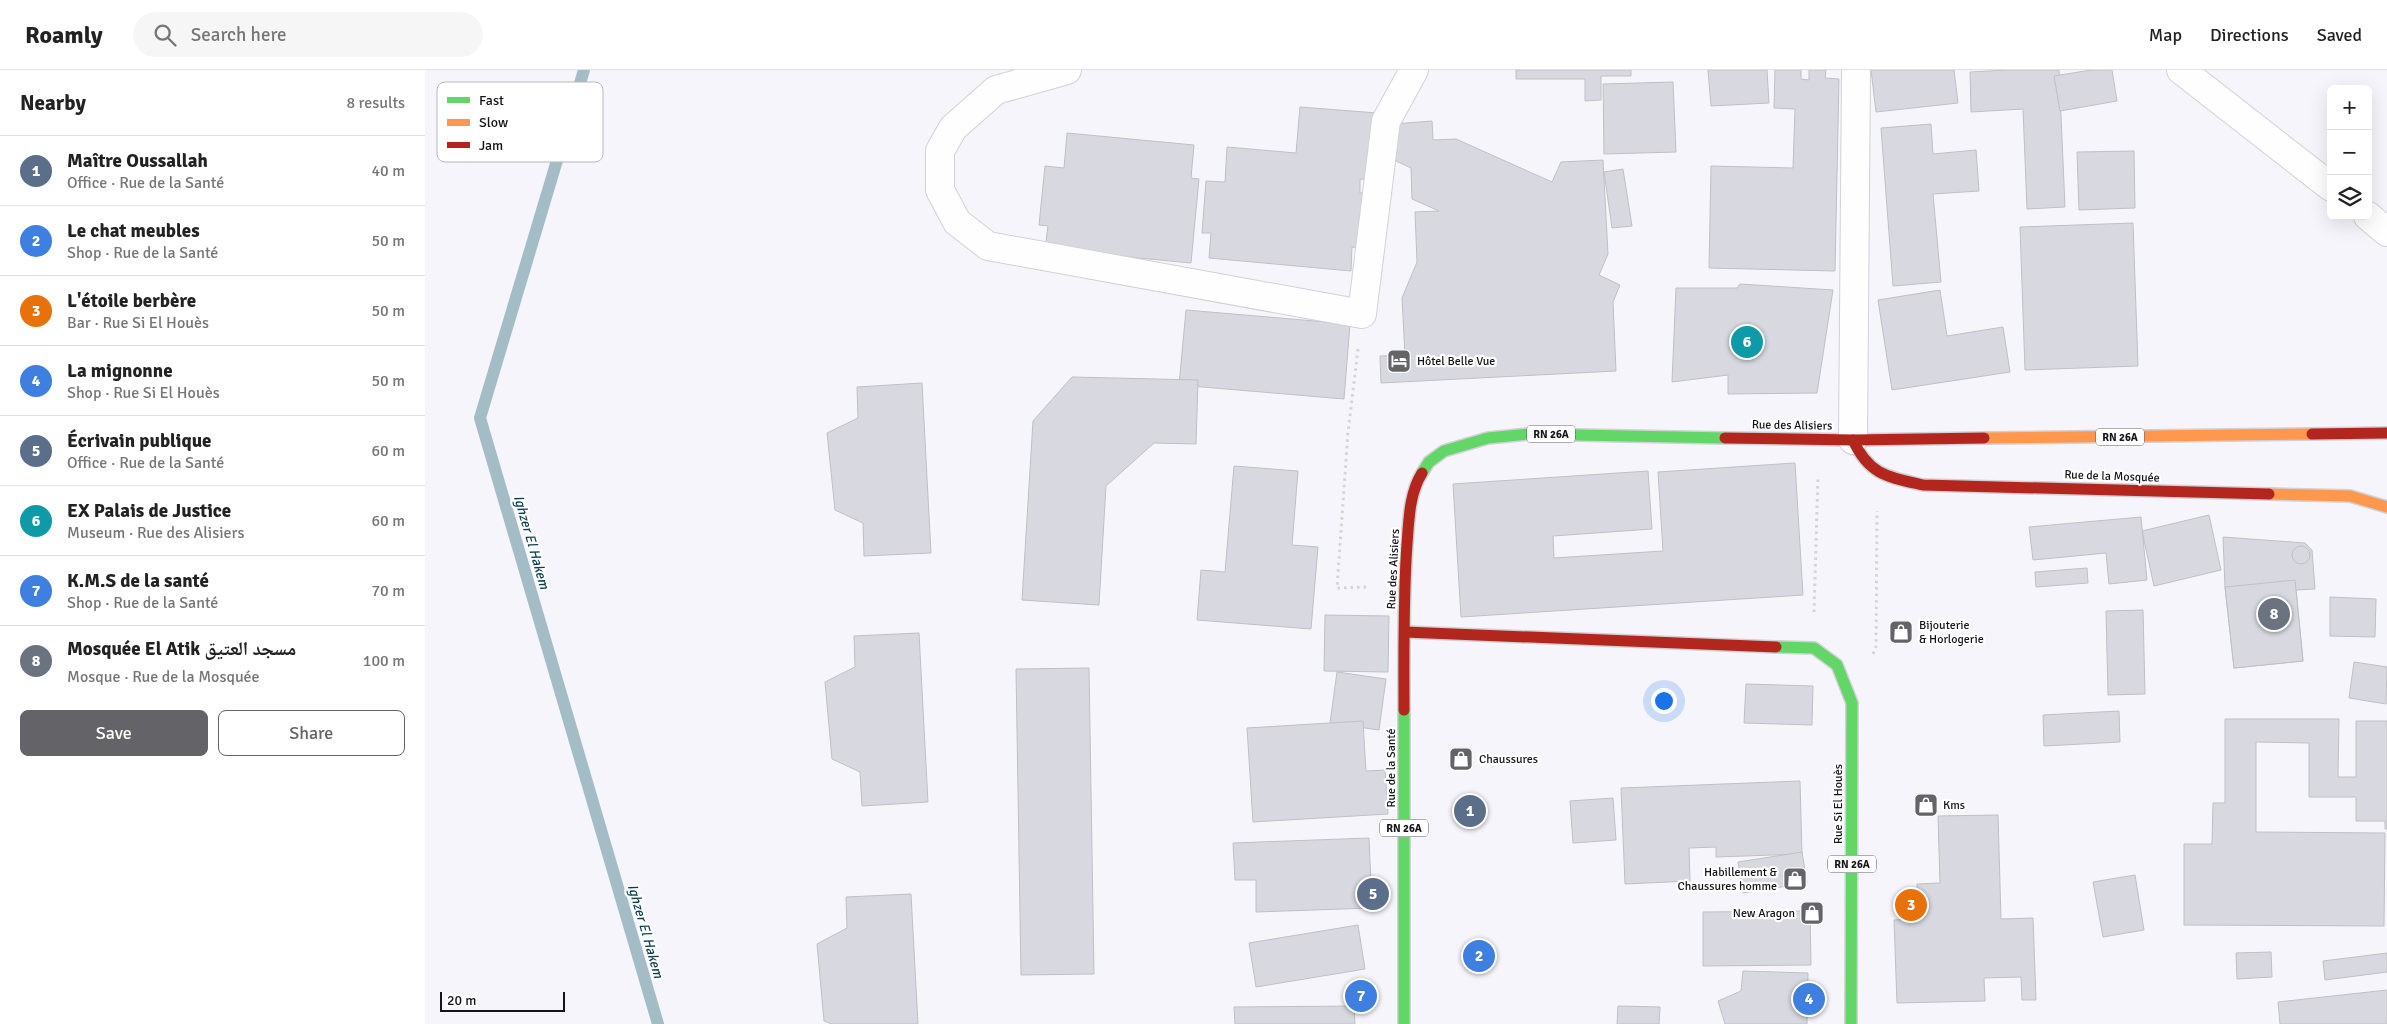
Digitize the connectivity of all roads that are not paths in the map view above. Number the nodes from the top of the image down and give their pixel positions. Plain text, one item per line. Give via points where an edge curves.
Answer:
1 (1067, 70) edge
2 (1407, 70) edge
3 (1414, 70) edge
4 (1855, 70) edge
5 (2181, 70) edge
6 (2327, 184) edge
7 (2372, 220) edge
8 (2387, 232) edge
9 (2387, 433) edge
10 (1853, 440) junction
11 (2387, 507) edge
12 (1405, 632) junction
13 (1404, 1024) edge
14 (1851, 1024) edge

1 - 3 street via 996,90 953,128 940,151 940,190 957,222 988,246 1362,314 1386,121
2 - 3 street
4 - 10 street
5 - 6 street
7 - 8 street
9 - 10 main road, RN 26A
10 - 11 main road, Rue de la Mosquée via 1860,455 1884,476 1923,485 2350,496
10 - 12 main road, Rue des Alisiers / RN 26A via 1529,434 1488,438 1444,451 1429,462 1417,481 1410,506 1403,587
12 - 13 main road, Rue de la Santé / RN 26A
12 - 14 main road, Rue Si El Houès / RN 26A via 1814,648 1837,665 1852,703

